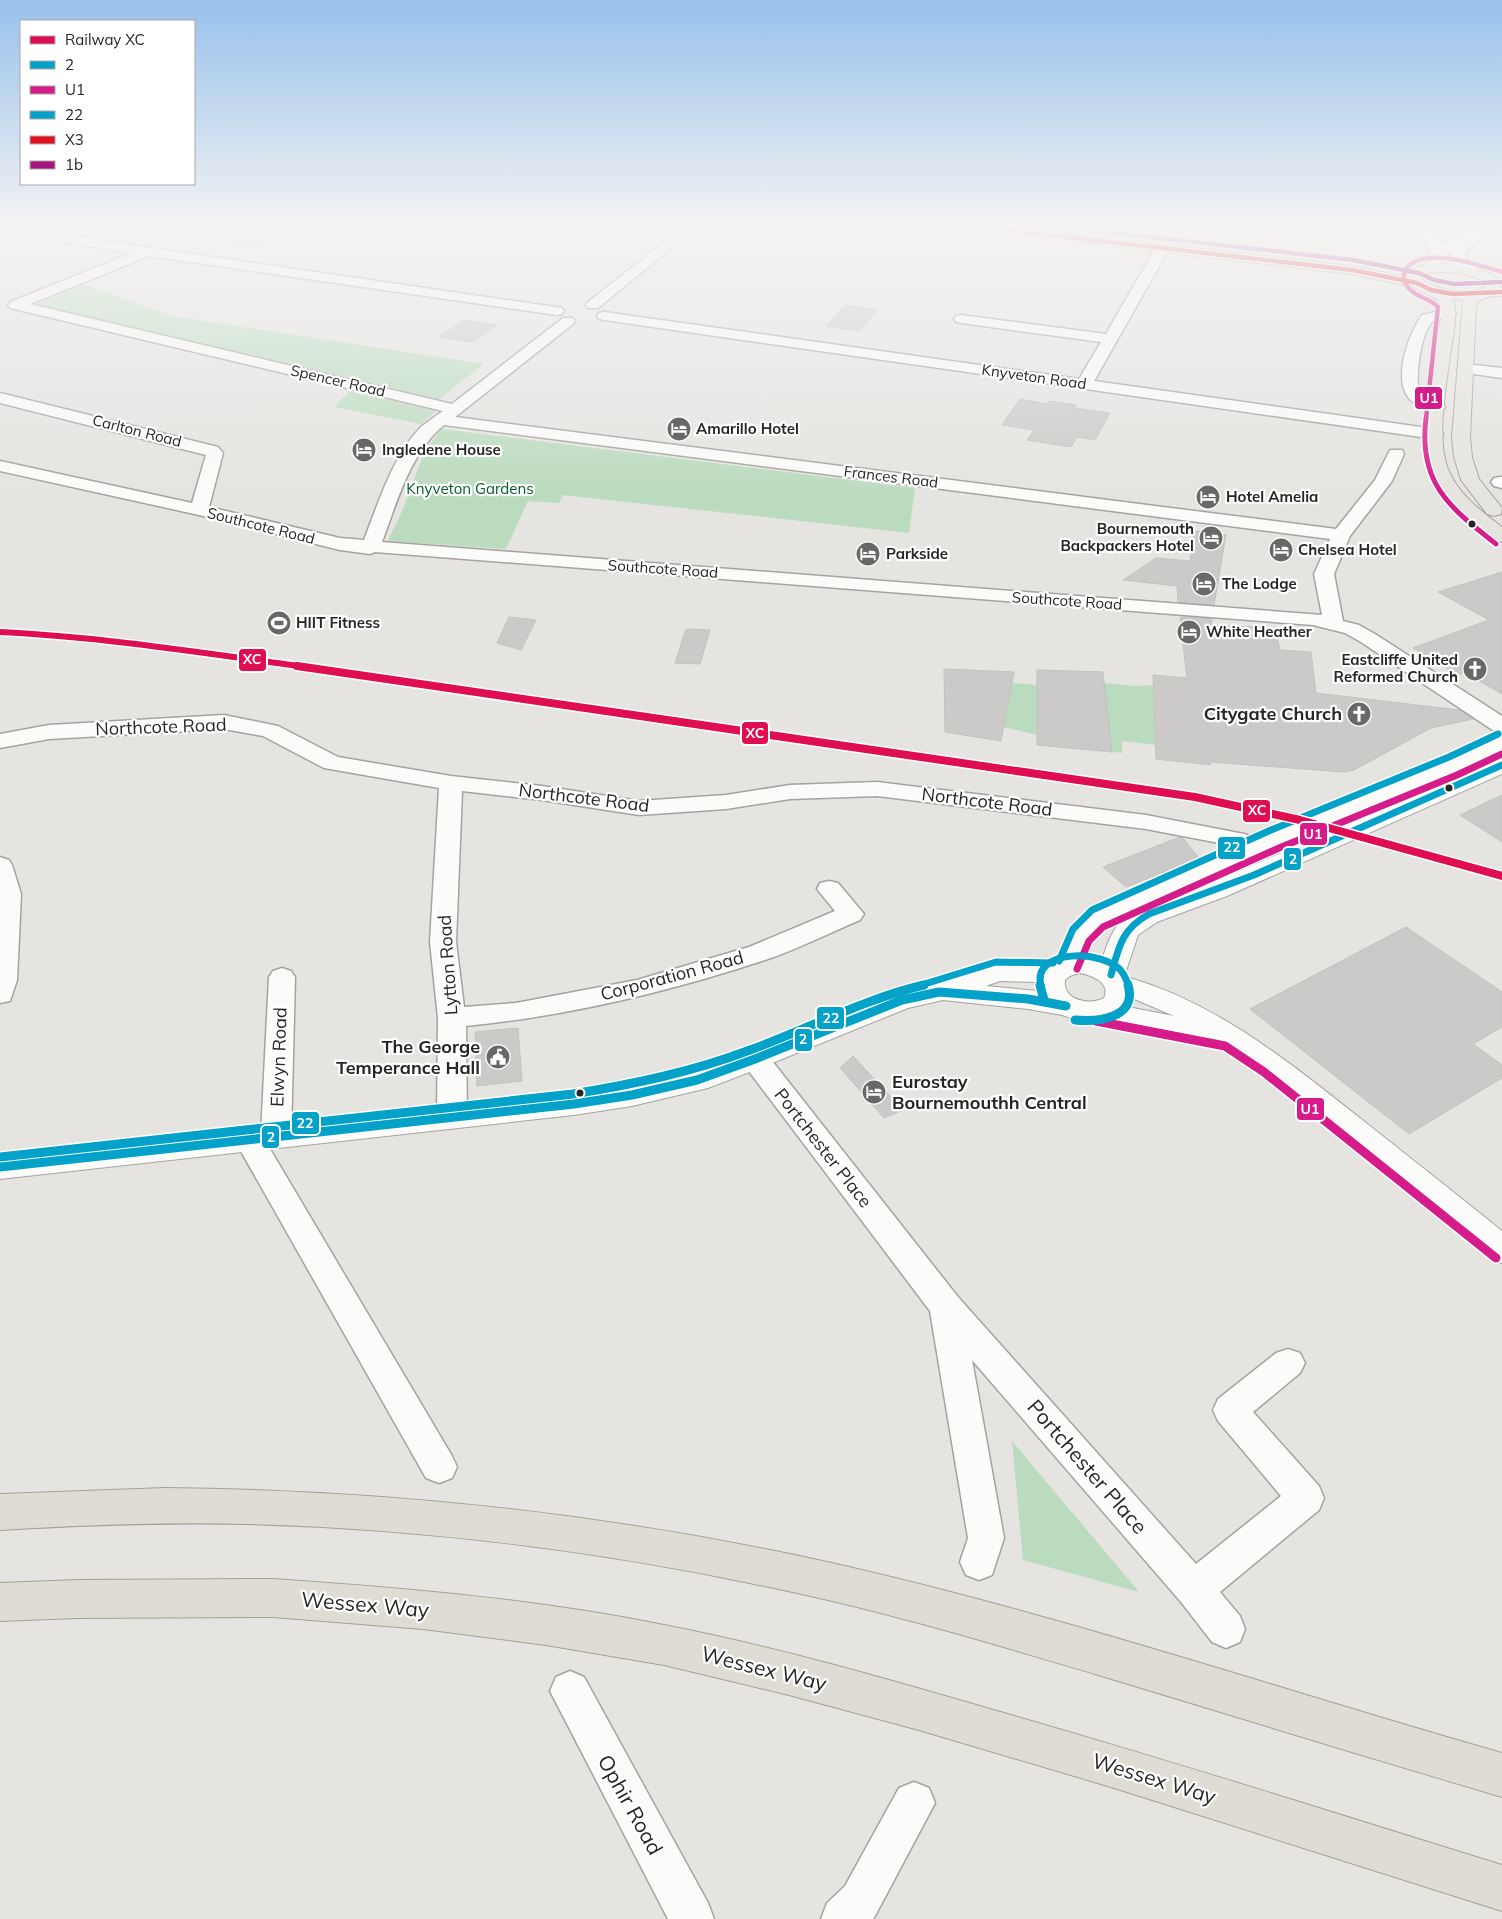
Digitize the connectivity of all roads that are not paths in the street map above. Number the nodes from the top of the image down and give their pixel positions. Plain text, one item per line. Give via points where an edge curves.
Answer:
1 (58, 315) edge
2 (557, 315) edge
3 (599, 315) edge
4 (1124, 315) edge
5 (1439, 315) edge
6 (1449, 315) edge
7 (1468, 315) edge
8 (594, 319) junction
9 (961, 319) dead end
10 (568, 321) junction
11 (1110, 339) junction
12 (1464, 369) junction
13 (1502, 373) edge
14 (1084, 384) junction
15 (0, 398) edge
16 (1437, 407) junction
17 (456, 408) junction
18 (440, 420) junction
19 (1435, 434) junction
20 (1396, 454) dead end
21 (0, 466) edge
22 (199, 510) junction
23 (1502, 517) edge
24 (1342, 535) junction
25 (1502, 536) edge
26 (370, 548) junction
27 (1334, 624) junction
28 (1502, 726) edge
29 (0, 741) edge
30 (1502, 743) edge
31 (1502, 765) edge
32 (451, 783) junction
33 (1085, 814) joint
34 (1256, 842) junction
35 (0, 865) edge
36 (829, 889) dead end
37 (1060, 969) junction
38 (282, 977) dead end
39 (1115, 980) junction
40 (1, 985) edge
41 (939, 992) junction
42 (1066, 1006) junction
43 (1098, 1011) junction
44 (452, 1018) junction
45 (1229, 1037) junction
46 (755, 1059) junction
47 (452, 1117) junction
48 (262, 1138) junction
49 (0, 1167) edge
50 (1502, 1250) edge
51 (946, 1307) junction
52 (1288, 1363) dead end
53 (440, 1467) dead end
54 (0, 1512) edge
55 (979, 1562) dead end
56 (1194, 1589) junction
57 (0, 1602) edge
58 (1226, 1629) dead end
59 (570, 1692) dead end
60 (1502, 1775) edge
61 (914, 1803) dead end
62 (1502, 1888) edge
63 (692, 1919) edge
64 (843, 1919) edge

1 - 17 street, Spencer Road
2 - 10 street
3 - 8 street
4 - 11 street
5 - 16 street via 1429,316 1422,322 1408,385 1412,395
6 - 16 main road
7 - 12 main road
8 - 10 street, Knyveton Road
8 - 14 street, Knyveton Road
9 - 11 street
10 - 17 street
11 - 14 street
12 - 13 street
12 - 23 main road via 1461,436 1466,471 1476,490
14 - 19 street, Knyveton Road
15 - 22 street, Carlton Road via 212,451 215,453
16 - 19 main road
17 - 18 street
18 - 24 street, Frances Road
18 - 26 street via 422,436 405,461
19 - 25 main road via 1438,469 1480,519
20 - 24 street via 1383,481
21 - 22 street, Southcote Road
22 - 26 street, Southcote Road via 311,539
24 - 27 street via 1324,574
26 - 27 street, Southcote Road
27 - 28 street, Southcote Road via 1368,638
29 - 32 street, Northcote Road via 49,732 224,722 270,731 332,763
30 - 34 street via 1453,766
31 - 39 street via 1204,896 1149,915 1131,926 1123,941
32 - 33 street, Northcote Road via 639,808 726,802 790,792 877,789
32 - 44 street, Lytton Road via 443,942
33 - 34 street, Northcote Road
34 - 37 street via 1097,919 1081,935
35 - 40 street via 8,894
36 - 44 street, Corporation Road via 851,914 758,953 638,989 516,1012
37 - 39 street via 1090,965
37 - 41 street via 998,972
37 - 42 street via 1050,980 1049,987
38 - 48 street, Elwyn Road
39 - 43 street via 1119,998 1107,1009
39 - 45 street via 1144,990 1198,1017
41 - 42 street via 1028,999
41 - 46 street via 902,1000
42 - 43 street
43 - 45 street
44 - 47 street, Lytton Road
45 - 50 street via 1270,1064
46 - 47 street via 696,1080 632,1095
46 - 51 street, Portchester Place
47 - 48 street
48 - 49 street
48 - 53 street
51 - 55 street, Portchester Place via 986,1538
51 - 56 street, Portchester Place
52 - 56 street via 1230,1410 1306,1498
54 - 60 highway via 51,1508 278,1506 362,1510 600,1538 746,1564 884,1595 1065,1643
56 - 58 street, Portchester Place
57 - 62 highway, Wessex Way via 273,1598 423,1609 664,1645 789,1674 1111,1765
59 - 63 street, Ophir Road
61 - 64 street via 860,1901

